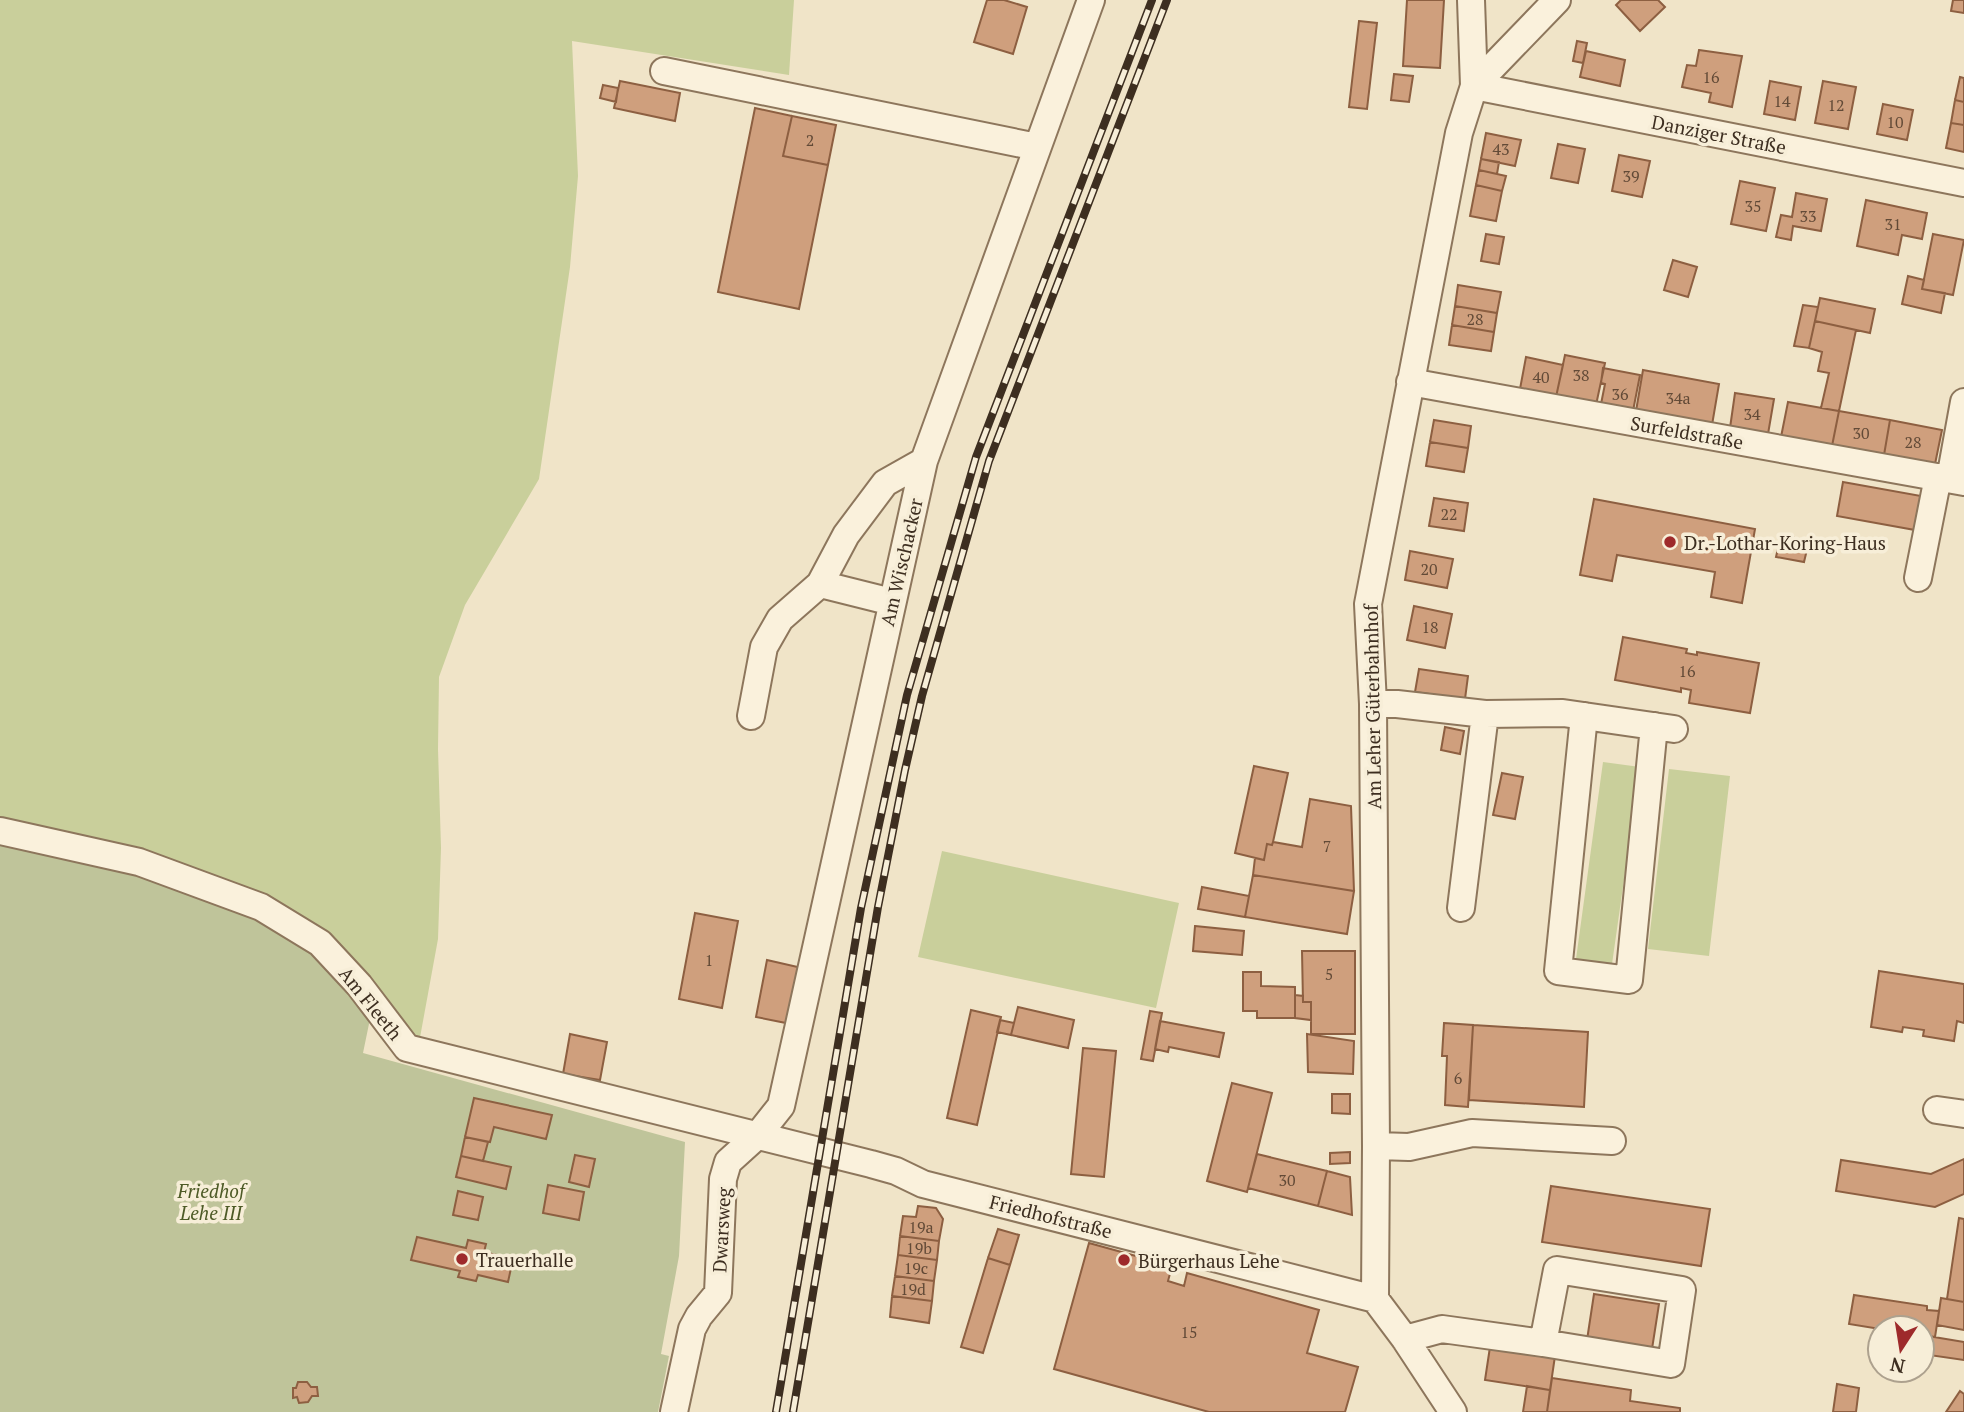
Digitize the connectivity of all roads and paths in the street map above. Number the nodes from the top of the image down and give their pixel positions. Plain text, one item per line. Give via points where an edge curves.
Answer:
1 (1091, 0) edge
2 (1471, 0) edge
3 (1556, 0) edge
4 (664, 71) dead end
5 (1474, 86) junction
6 (1037, 147) junction
7 (1964, 183) edge
8 (1410, 382) junction
9 (1964, 402) edge
10 (924, 461) junction
11 (1951, 480) edge
12 (1918, 578) dead end
13 (820, 584) junction
14 (892, 602) junction
15 (1373, 704) junction
16 (1485, 714) junction
17 (751, 716) dead end
18 (1584, 716) junction
19 (0, 831) edge
20 (1461, 908) dead end
21 (1937, 1110) dead end
22 (1964, 1114) edge
23 (758, 1135) junction
24 (1612, 1140) dead end
25 (1376, 1146) junction
26 (1375, 1299) junction
27 (1405, 1339) junction
28 (1543, 1343) junction
29 (674, 1412) edge
30 (1453, 1412) edge

1 - 6 street, Am Wischacker
2 - 5 street, Am Leher Güterbahnhof
3 - 5 street
4 - 6 street
5 - 7 street, Danziger Straße
5 - 8 street, Am Leher Güterbahnhof via 1459,133
6 - 10 street, Am Wischacker
8 - 11 street, Surfeldstraße
8 - 15 street, Am Leher Güterbahnhof via 1368,604
9 - 11 street
10 - 13 street via 886,483 846,535
10 - 14 street, Am Wischacker
11 - 12 street
13 - 14 street
13 - 17 street via 780,619 764,647
14 - 23 street, Am Wischacker via 781,1106
15 - 16 street
15 - 25 street, Am Leher Güterbahnhof
16 - 18 street
16 - 20 street
18 - 18 street via 1664,728 1629,980 1558,971
19 - 23 street, Am Fleeth via 139,863 261,907 320,943 407,1048
21 - 22 street
23 - 26 street, Friedhofstraße via 896,1171 923,1184
23 - 29 street, Dwarsweg via 729,1162 723,1178 718,1293 692,1329
24 - 25 street via 1472,1133 1409,1147
25 - 26 street, Am Leher Güterbahnhof
26 - 27 street
27 - 28 street via 1442,1329
27 - 30 street
28 - 28 street via 1671,1364 1682,1290 1557,1270

